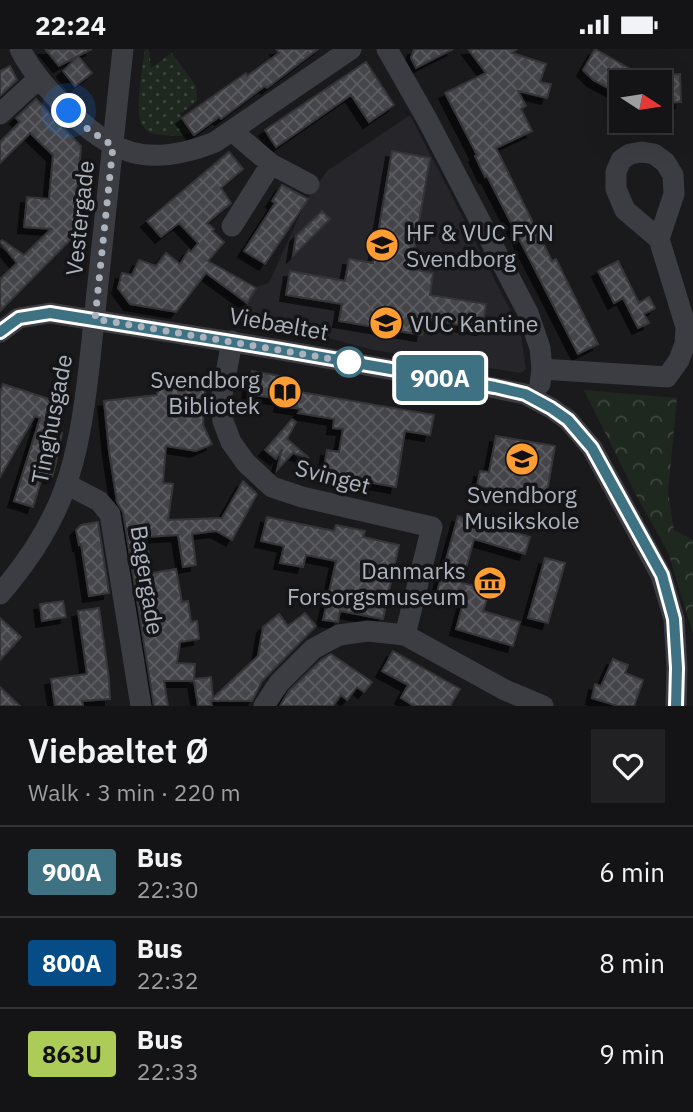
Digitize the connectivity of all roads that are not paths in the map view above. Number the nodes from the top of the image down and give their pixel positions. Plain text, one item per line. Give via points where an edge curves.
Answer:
1 (5, 49) edge
2 (20, 49) edge
3 (123, 49) edge
4 (351, 49) edge
5 (387, 49) edge
6 (0, 52) edge
7 (38, 79) junction
8 (0, 114) edge
9 (232, 131) junction
10 (113, 146) junction
11 (271, 164) junction
12 (309, 184) dead end
13 (232, 226) dead end
14 (659, 239) dead end
15 (95, 319) junction
16 (0, 332) edge
17 (232, 341) junction
18 (542, 369) junction
19 (536, 399) junction
20 (68, 485) junction
21 (0, 594) edge
22 (405, 635) junction
23 (500, 698) edge
24 (141, 706) edge
25 (264, 706) edge
26 (543, 706) edge
27 (676, 706) edge

1 - 6 street
2 - 7 street
3 - 10 street
4 - 9 street, Vestergade
5 - 18 street via 528,313
7 - 8 street
7 - 10 street via 85,127
9 - 10 street, Vestergade via 215,142 175,154 144,154
9 - 11 street
10 - 15 street, Vestergade
11 - 12 street
11 - 13 street
14 - 18 street via 686,327 685,344 667,377
15 - 16 street via 34,314
15 - 17 street, Viebæltet
15 - 20 street, Tinghusgade via 84,412
17 - 19 street, Viebæltet via 495,387
17 - 22 street, Svinget via 222,395 223,421 246,463 272,487 432,527
18 - 19 street
19 - 27 street, Viebæltet via 568,420 592,448 662,575 674,619
20 - 21 street, Tinghusgade via 37,547
20 - 24 street, Bagergade via 99,501 110,514
22 - 23 street
22 - 25 street via 368,631 339,635 313,649 279,683
23 - 26 street

